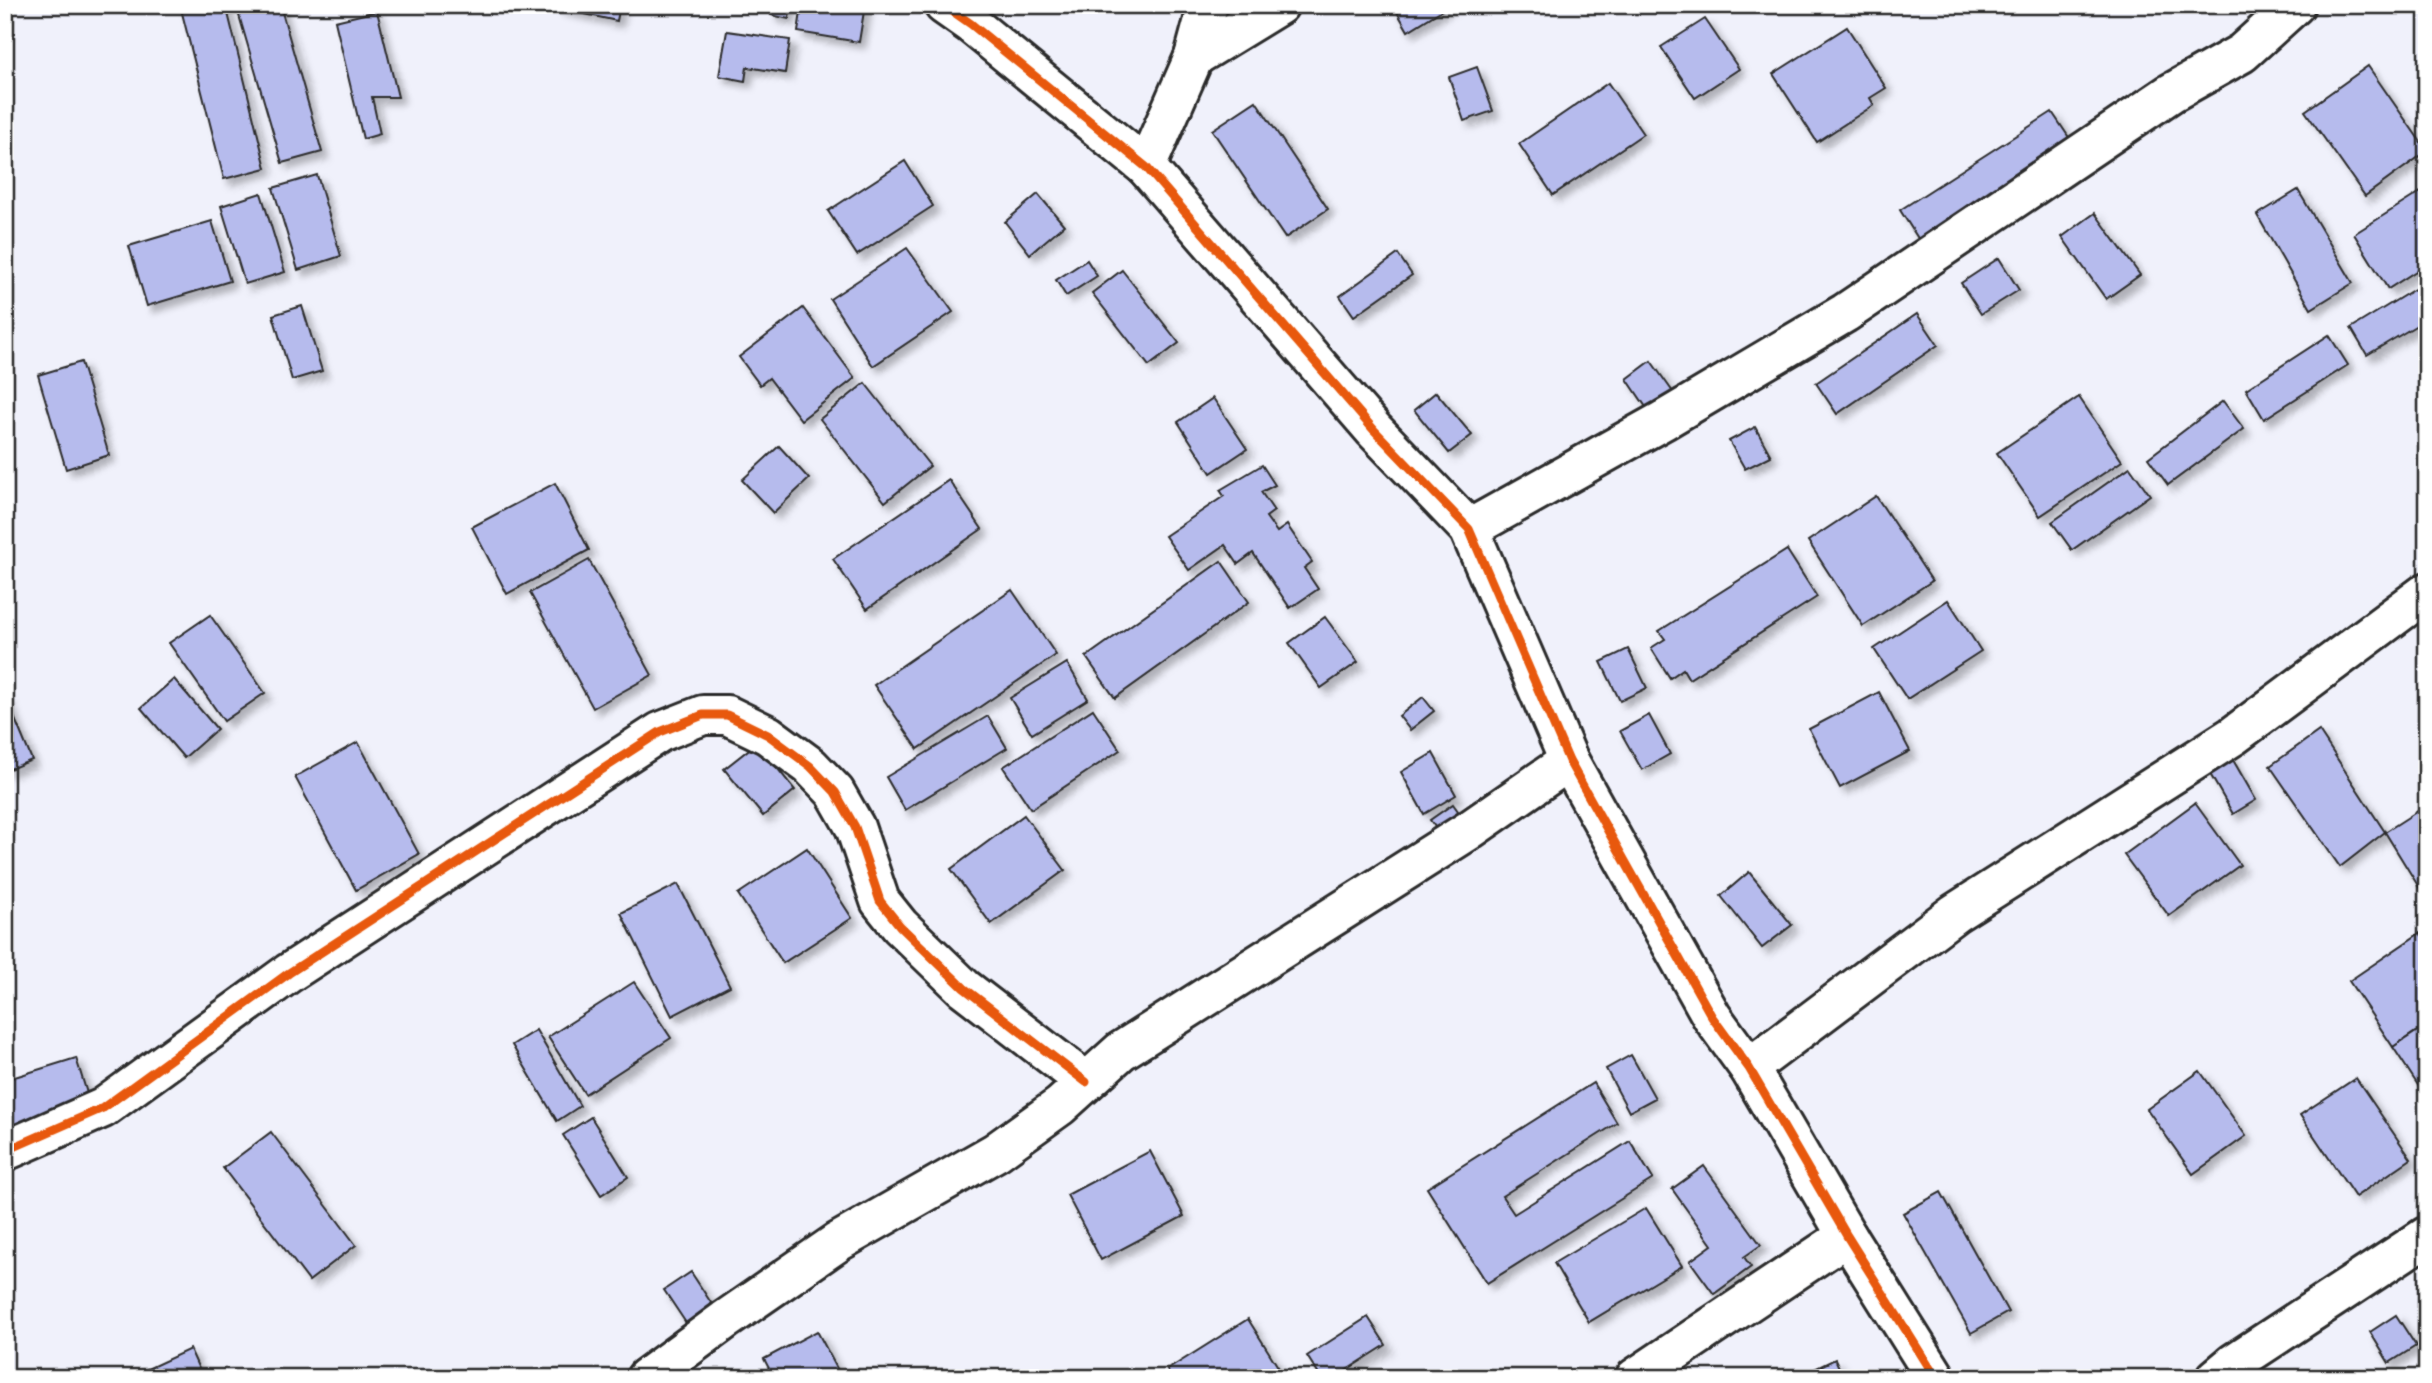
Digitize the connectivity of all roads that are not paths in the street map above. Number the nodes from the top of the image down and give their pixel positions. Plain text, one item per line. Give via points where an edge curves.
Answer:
1 (944, 5) edge
2 (1208, 5) edge
3 (1279, 5) edge
4 (2295, 5) edge
5 (1194, 57) junction
6 (1146, 167) junction
7 (1469, 529) junction
8 (2427, 592) edge
9 (1569, 761) junction
10 (1749, 1068) junction
11 (1087, 1082) junction
12 (5, 1151) edge
13 (1847, 1236) junction
14 (2427, 1236) edge
15 (646, 1378) edge
16 (1635, 1378) edge
17 (1936, 1378) edge
18 (2216, 1378) edge

1 - 6 street
2 - 5 street
3 - 5 street
4 - 7 street via 2242,53 2171,93 1845,313
5 - 6 street
6 - 7 street via 1374,430
7 - 9 street
8 - 10 street via 2233,736 1955,913
9 - 10 street via 1712,1017
9 - 11 street via 1468,831 1121,1051
10 - 13 street
11 - 12 street via 964,988 900,926 880,901 855,827 835,792 810,766 748,725 727,715 703,715 660,732 301,965 103,1108
11 - 15 street via 996,1153 838,1242
13 - 16 street
13 - 17 street
14 - 18 street

